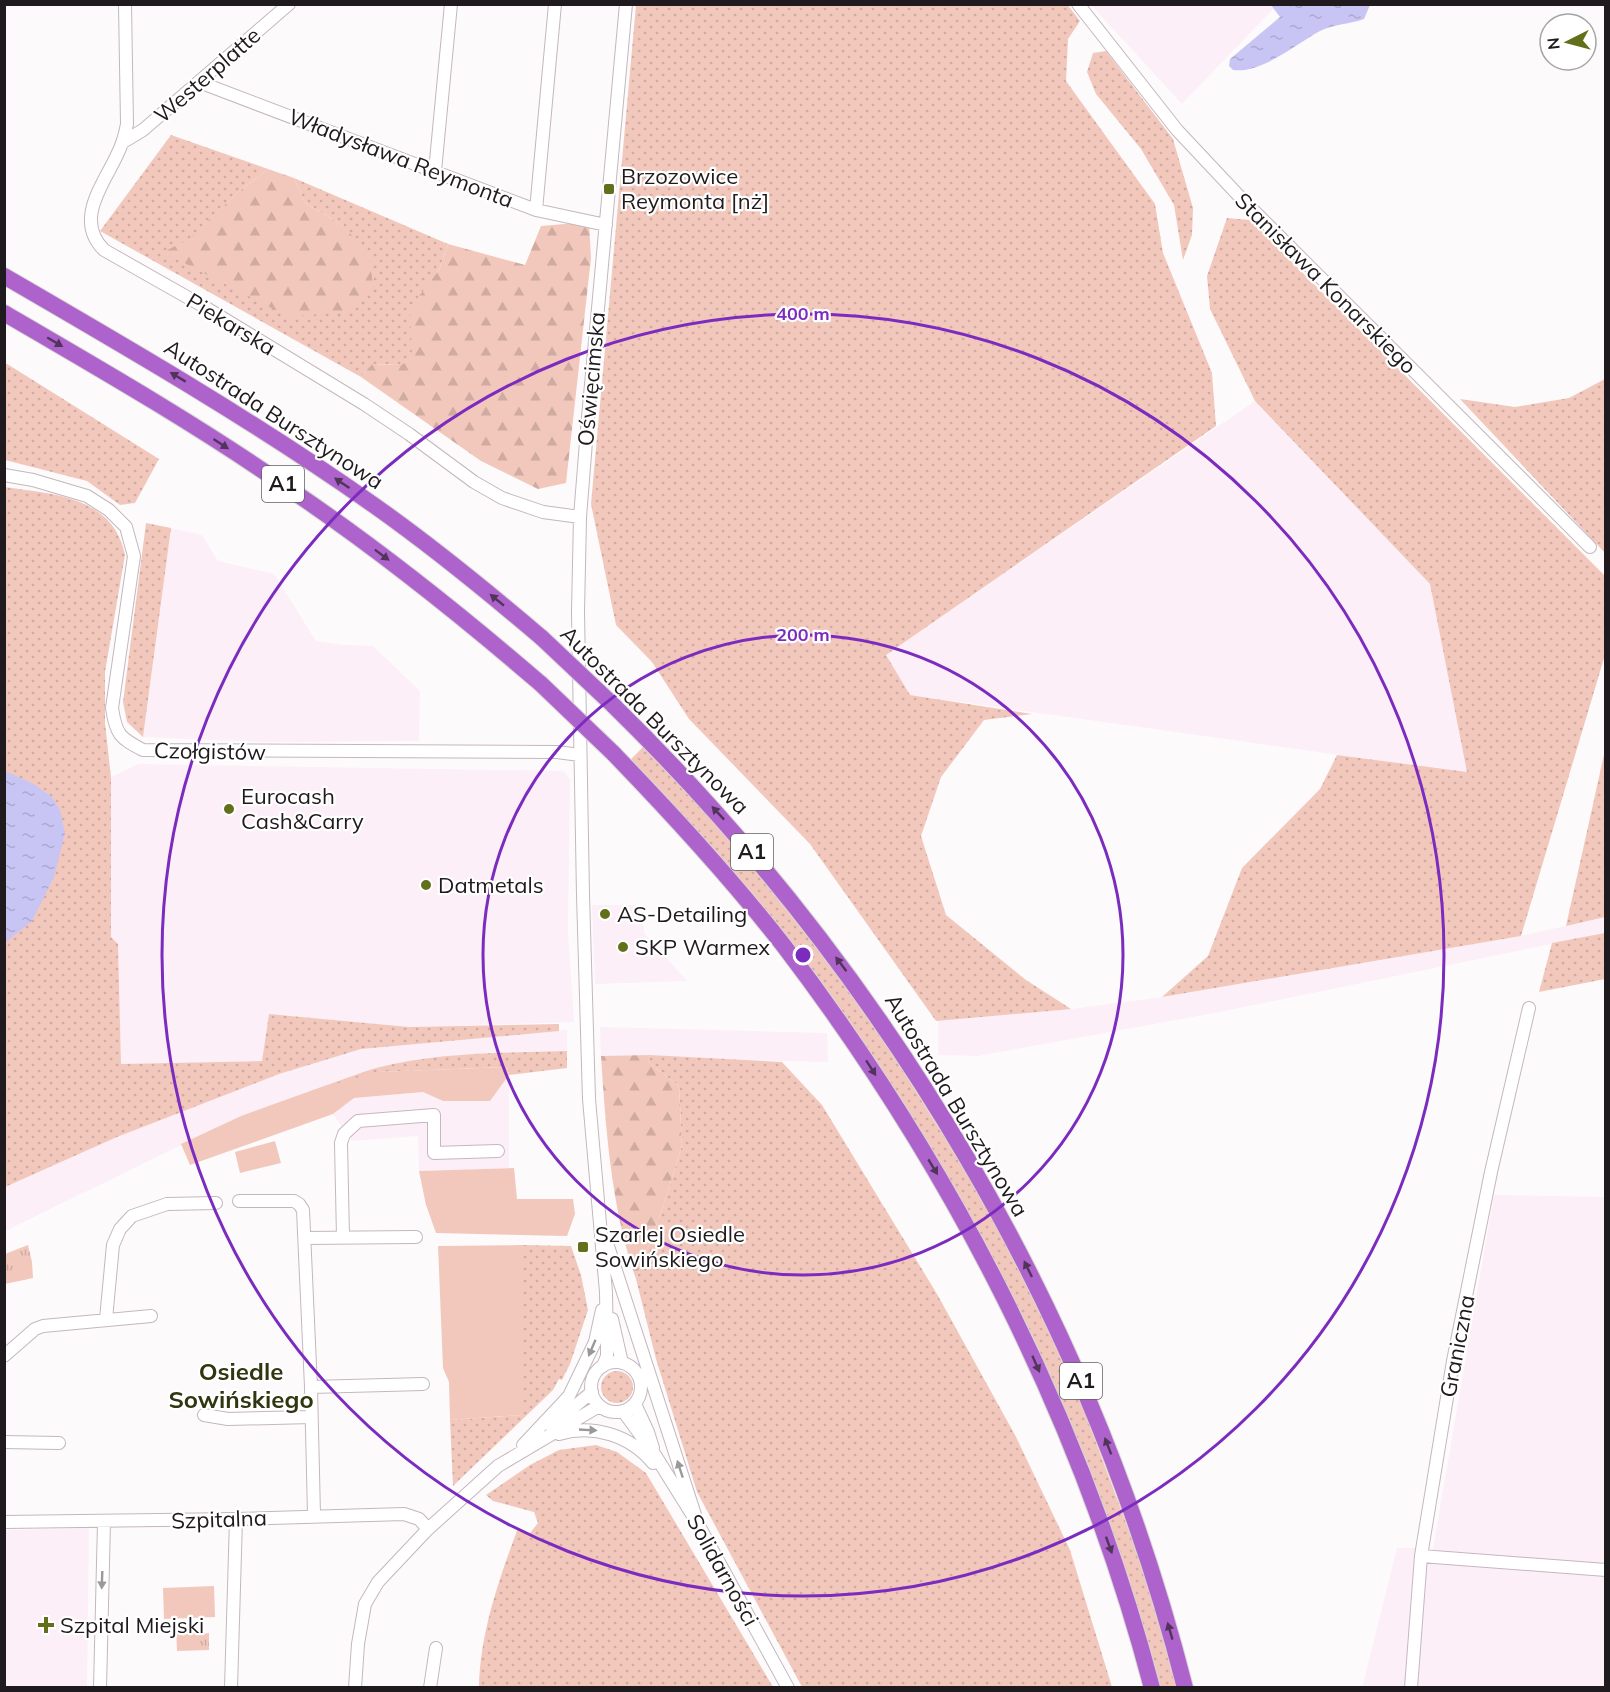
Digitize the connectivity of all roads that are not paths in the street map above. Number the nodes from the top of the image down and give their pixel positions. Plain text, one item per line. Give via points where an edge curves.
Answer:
1 (125, 4) edge
2 (289, 4) edge
3 (451, 4) edge
4 (555, 4) edge
5 (626, 4) edge
6 (1078, 4) edge
7 (199, 82) junction
8 (123, 142) junction
9 (435, 171) junction
10 (536, 210) junction
11 (606, 225) junction
12 (4, 276) edge
13 (4, 313) edge
14 (4, 475) edge
15 (580, 517) junction
16 (1590, 547) dead end
17 (580, 755) junction
18 (1529, 1008) dead end
19 (498, 1151) dead end
20 (239, 1201) dead end
21 (216, 1203) dead end
22 (599, 1214) junction
23 (343, 1237) junction
24 (305, 1238) junction
25 (416, 1238) dead end
26 (606, 1292) junction
27 (151, 1316) dead end
28 (106, 1319) junction
29 (4, 1356) edge
30 (622, 1363) junction
31 (603, 1366) junction
32 (423, 1384) dead end
33 (311, 1388) junction
34 (592, 1392) junction
35 (635, 1404) junction
36 (599, 1406) junction
37 (623, 1411) junction
38 (204, 1415) dead end
39 (312, 1417) junction
40 (4, 1442) edge
41 (59, 1443) dead end
42 (514, 1455) junction
43 (655, 1455) junction
44 (682, 1498) junction
45 (314, 1515) junction
46 (236, 1520) junction
47 (4, 1522) edge
48 (104, 1522) junction
49 (698, 1524) junction
50 (428, 1529) junction
51 (1421, 1556) junction
52 (1605, 1570) edge
53 (436, 1647) dead end
54 (100, 1688) edge
55 (231, 1688) edge
56 (355, 1688) edge
57 (430, 1688) edge
58 (788, 1688) edge
59 (1152, 1688) edge
60 (1185, 1688) edge
61 (1411, 1688) edge

1 - 8 street, Piekarska via 127,124
2 - 7 street, Westerplatte
3 - 9 street
4 - 10 street
5 - 11 street, Oświęcimska
6 - 16 street, Stanisława Konarskiego via 1177,130 1231,188
7 - 8 street, Westerplatte
7 - 9 street, Władysława Reymonta
8 - 15 street, Piekarska via 92,211 92,233 104,250 364,404 502,498 543,512
9 - 10 street, Władysława Reymonta
10 - 11 street, Władysława Reymonta
11 - 15 street, Oświęcimska
60 -> 12 highway, Autostrada Bursztynowa / A1, bridge via 1138,1529 1104,1436 988,1192 875,1012 730,826 613,705 542,638 457,567 341,482 213,399
13 -> 59 highway, A1, bridge via 184,420 295,492 440,599 541,684 614,753 748,902 839,1020 946,1188 980,1250 1025,1339 1076,1456 1116,1566
14 - 17 street, Czołgistów via 87,496 126,527 134,556 112,708 121,737 143,750
15 - 17 street, Oświęcimska
17 - 22 street, Oświęcimska via 589,1099
18 - 51 street, Graniczna via 1453,1361
19 - 23 street via 434,1153 434,1115 358,1121 344,1134 341,1143
20 - 24 street via 294,1201 303,1210
21 - 28 street via 167,1204 132,1216 113,1245
22 - 26 street
49 -> 22 street
23 - 24 street
23 - 25 street
24 - 33 street
26 - 30 street
26 - 31 street via 607,1356
26 -> 42 street via 595,1342 569,1396
27 - 28 street
28 - 29 street via 43,1326
30 - 31 street
30 - 35 street via 640,1380
31 - 34 street via 593,1377
32 - 33 street
33 - 39 street
34 - 36 street
34 - 42 street
35 - 37 street
35 - 43 street, Solidarności
36 - 37 street via 608,1411
36 - 42 street
37 - 43 street, Solidarności
38 - 39 street via 228,1419
39 - 45 street
40 - 41 street
42 -> 44 street via 557,1434 597,1430 637,1447
42 - 50 street
43 - 44 street, Solidarności
44 - 49 street, Solidarności
45 - 46 street, Szpitalna
45 - 50 street, Szpitalna via 404,1514 419,1519
46 - 48 street, Szpitalna
46 - 55 street
47 - 48 street, Szpitalna
48 -> 54 street
49 - 58 street, Solidarności
50 - 56 street via 378,1582 365,1604
51 - 52 street
51 - 61 street, Graniczna
53 - 57 street

